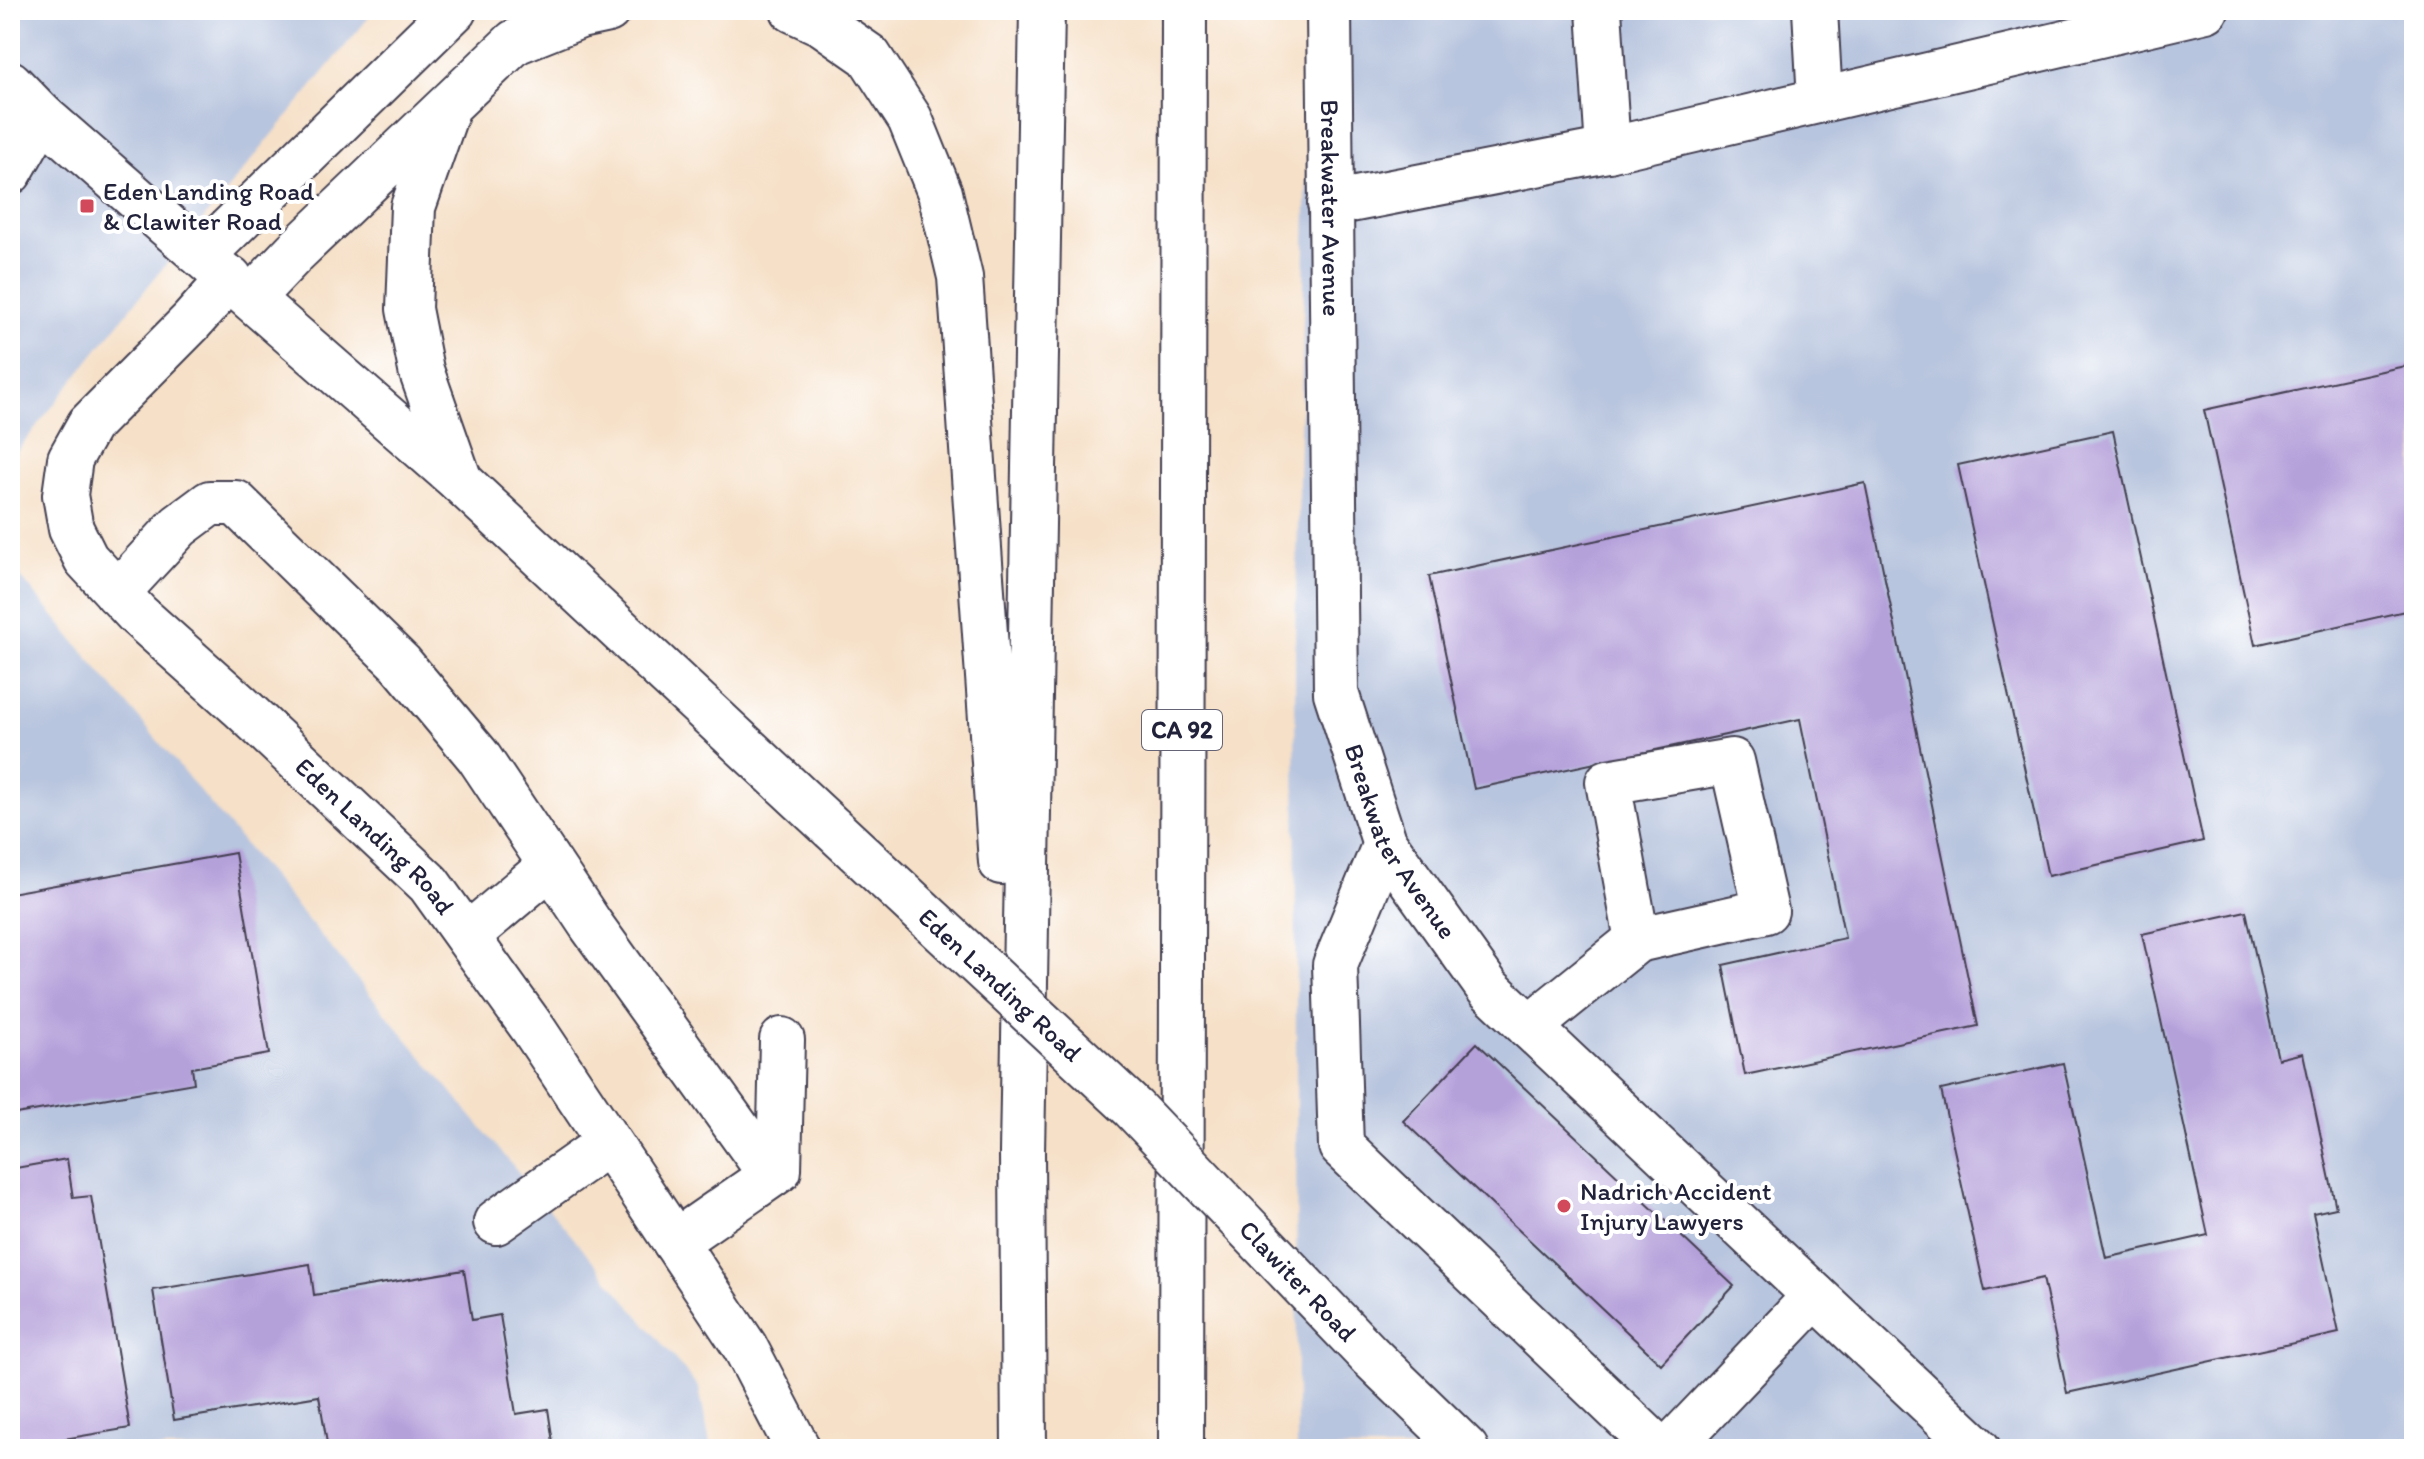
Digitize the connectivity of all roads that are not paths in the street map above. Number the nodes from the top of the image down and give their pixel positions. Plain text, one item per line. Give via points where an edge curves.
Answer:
1 (454, 10) edge
2 (608, 10) edge
3 (793, 10) edge
4 (1042, 10) edge
5 (1184, 10) edge
6 (1329, 10) edge
7 (1599, 10) edge
8 (1815, 10) edge
9 (2183, 13) edge
10 (10, 83) edge
11 (1820, 100) junction
12 (450, 103) junction
13 (42, 116) junction
14 (1608, 150) junction
15 (10, 172) edge
16 (1330, 204) junction
17 (228, 277) junction
18 (460, 481) junction
19 (117, 593) junction
20 (1385, 844) junction
21 (550, 866) junction
22 (467, 936) junction
23 (1637, 940) junction
24 (1529, 1027) junction
25 (782, 1040) dead end
26 (1133, 1108) joint
27 (608, 1143) junction
28 (1022, 1153) junction
29 (771, 1175) junction
30 (496, 1222) dead end
31 (675, 1242) junction
32 (1180, 1267) junction
33 (1815, 1296) junction
34 (798, 1449) edge
35 (1024, 1449) edge
36 (1181, 1449) edge
37 (1203, 1449) edge
38 (1466, 1449) edge
39 (1659, 1449) edge
40 (1669, 1449) edge
41 (1978, 1449) edge

1 - 17 main road
2 - 12 main road via 515,42
3 - 28 main road via 869,56 910,119 940,193 960,277
4 - 28 main road
5 - 32 main road, CA 92
6 - 16 main road, Breakwater Avenue
7 - 14 main road
8 - 11 main road
9 - 11 main road
10 - 13 main road, Eden Landing Road
11 - 14 main road
12 - 17 main road via 295,252
12 - 18 main road via 413,207 409,309 421,370
13 - 15 main road
13 - 17 main road, Eden Landing Road
14 - 16 main road
16 - 20 main road, Breakwater Avenue via 1336,693
17 - 18 main road, Eden Landing Road
17 - 19 main road, Eden Landing Road via 89,425 70,459 65,495 71,529 86,559
18 - 26 main road, Eden Landing Road, bridge
19 - 21 main road via 179,526 210,503 236,503 401,664 478,756
19 - 22 main road, Eden Landing Road via 429,884
20 - 24 main road, Breakwater Avenue via 1488,988
20 - 39 main road via 1335,965 1341,1146
21 - 22 main road
21 - 29 main road
22 - 27 main road, Eden Landing Road
23 - 23 main road via 1766,911 1732,761 1608,782
23 - 24 main road
24 - 33 main road, Breakwater Avenue
25 - 29 main road via 779,1170
26 - 38 main road, Clawiter Road, bridge
27 - 30 main road
27 - 31 main road, Eden Landing Road
28 - 35 main road
29 - 31 main road
31 - 34 main road, Eden Landing Road via 745,1347
32 - 36 main road, CA 92
32 - 37 main road
33 - 40 main road
33 - 41 main road, Breakwater Avenue

